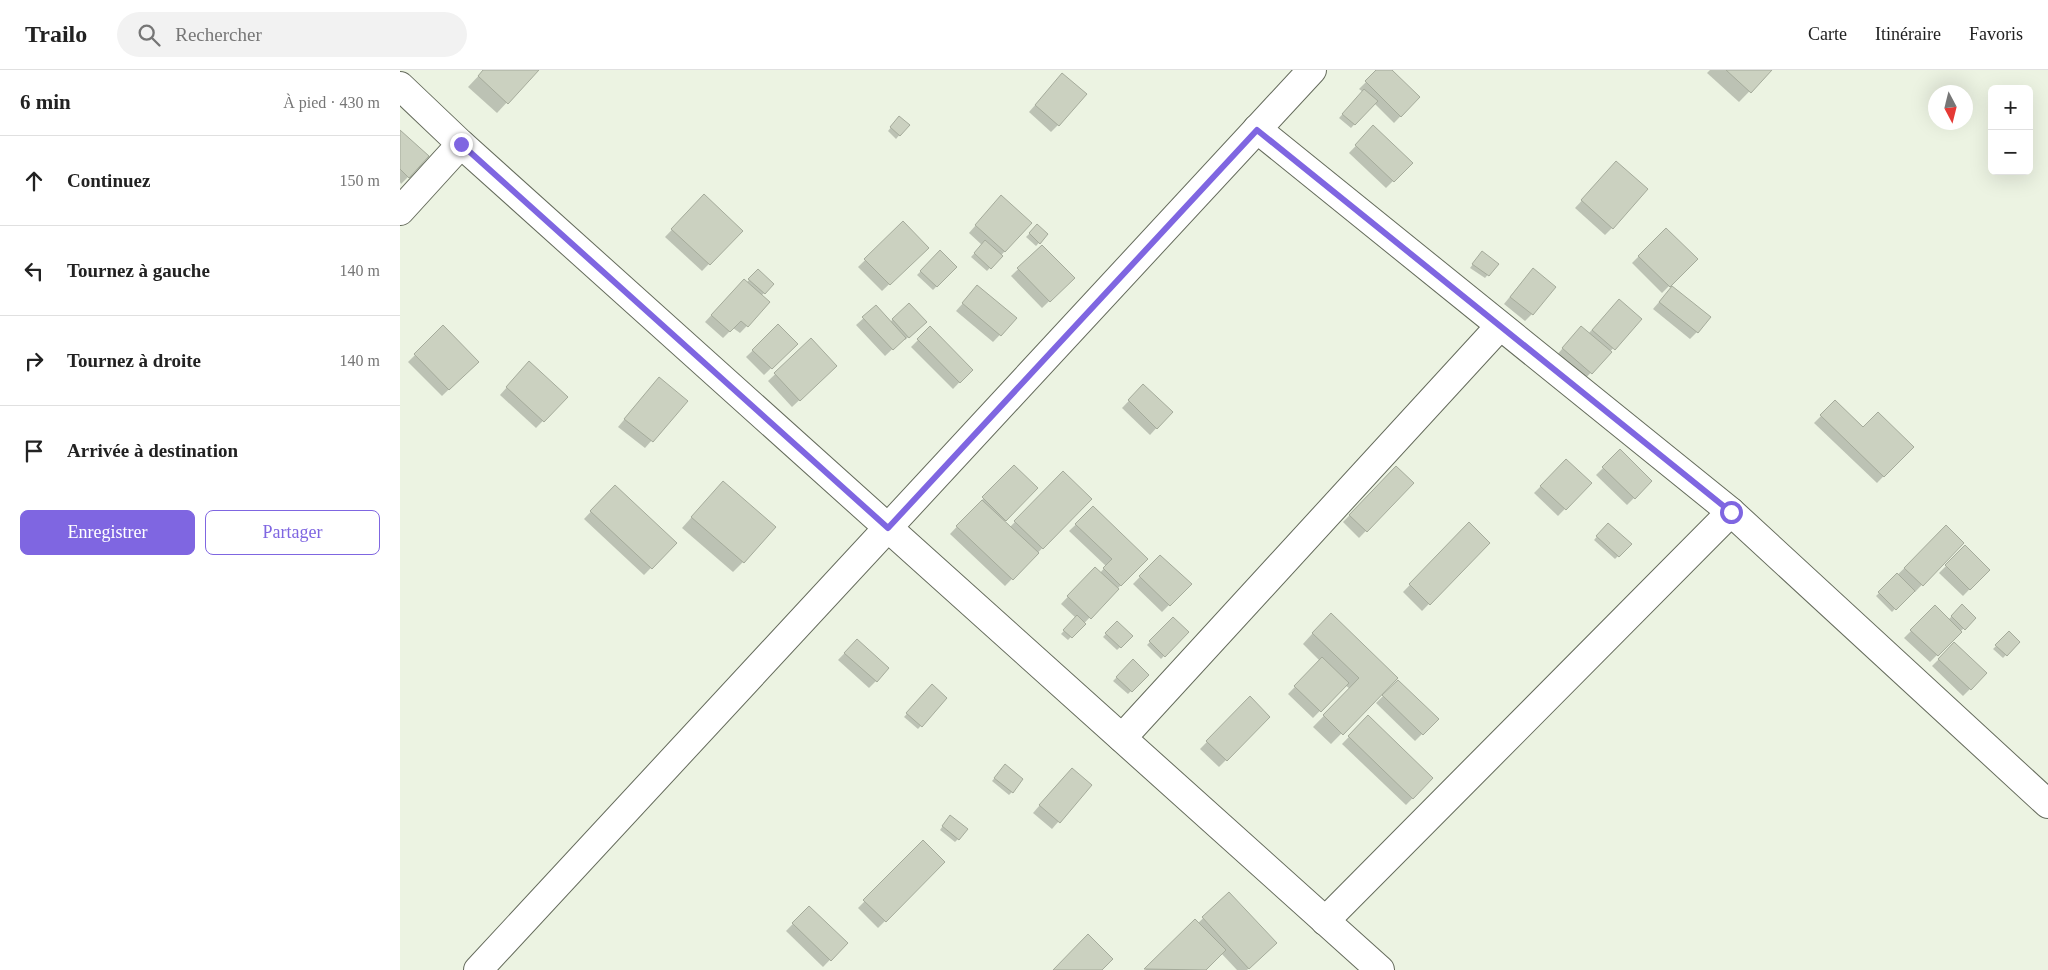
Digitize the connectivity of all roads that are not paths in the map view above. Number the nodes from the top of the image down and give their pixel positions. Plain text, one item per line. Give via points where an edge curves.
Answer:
1 (1312, 70) edge
2 (400, 86) edge
3 (1257, 130) junction
4 (461, 144) junction
5 (400, 211) edge
6 (1500, 326) junction
7 (1731, 512) junction
8 (888, 528) junction
9 (1122, 738) junction
10 (2048, 804) edge
11 (1325, 921) junction
12 (478, 970) edge
13 (1380, 970) edge

1 - 3 street
2 - 4 street
3 - 6 street
3 - 8 street
4 - 5 street
4 - 8 street
6 - 7 street
6 - 9 street
7 - 10 street
7 - 11 street
8 - 9 street
8 - 12 street
9 - 11 street
11 - 13 street

